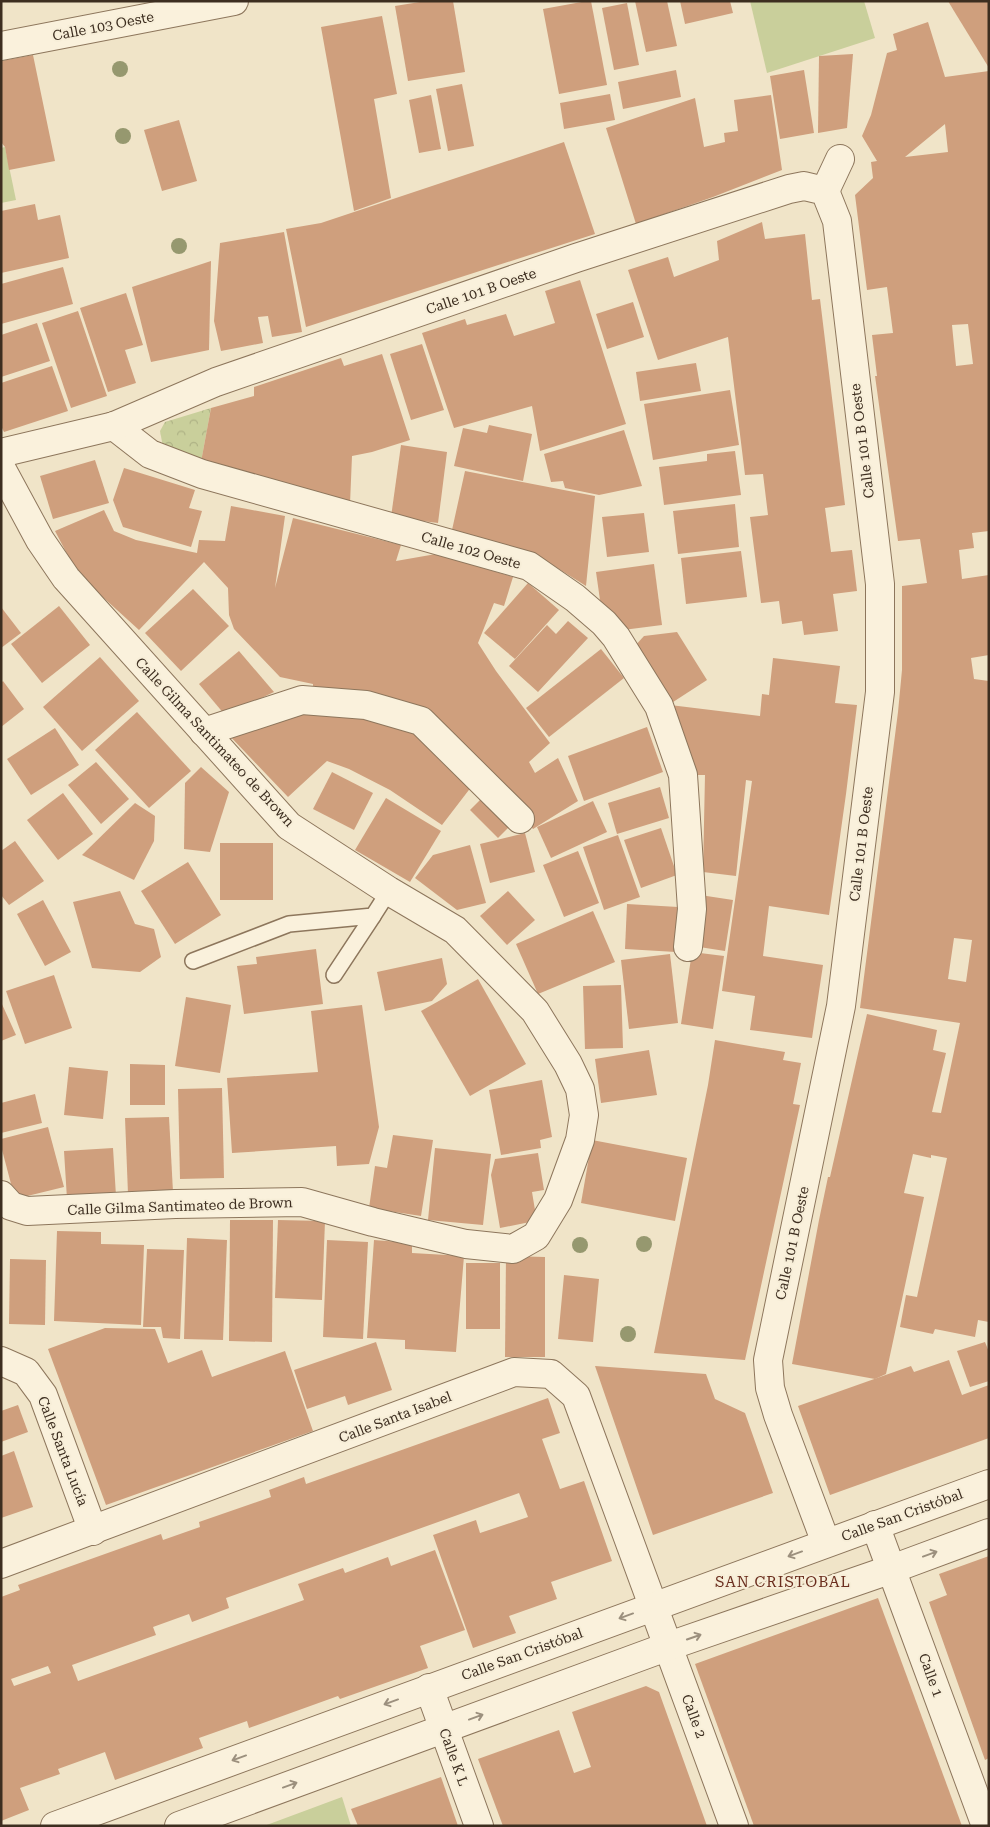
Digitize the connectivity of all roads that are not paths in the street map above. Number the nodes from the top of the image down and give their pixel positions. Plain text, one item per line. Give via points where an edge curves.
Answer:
1 (234, 1) edge
2 (1, 46) edge
3 (840, 160) dead end
4 (825, 192) junction
5 (114, 426) junction
6 (1, 452) edge
7 (1, 468) edge
8 (204, 732) junction
9 (520, 819) dead end
10 (389, 891) junction
11 (373, 916) junction
12 (688, 947) dead end
13 (194, 961) dead end
14 (334, 975) dead end
15 (1, 1194) edge
16 (1, 1361) edge
17 (989, 1484) edge
18 (875, 1525) junction
19 (93, 1531) junction
20 (989, 1533) edge
21 (826, 1543) junction
22 (1, 1564) edge
23 (892, 1568) junction
24 (653, 1606) junction
25 (669, 1646) junction
26 (429, 1688) junction
27 (444, 1728) junction
28 (981, 1785) edge
29 (55, 1826) edge
30 (179, 1826) edge
31 (479, 1826) edge
32 (734, 1826) edge
33 (986, 1826) edge

1 - 2 street, Calle 103 Oeste
3 - 4 street
4 - 5 street, Calle 101 B Oeste via 804,186 789,189 576,258 216,382
4 - 21 street, Calle 101 B Oeste via 837,221 880,584 880,692 841,1006 768,1360 770,1388 778,1415
5 - 6 street, Calle 101 B Oeste
5 - 12 street, Calle 102 Oeste via 150,454 202,474 529,566 604,623 659,706 683,775 692,909
7 - 8 street, Calle Gilma Santimateo de Brown via 40,540 66,578
8 - 9 street via 302,700 366,704 421,721
8 - 10 street, Calle Gilma Santimateo de Brown via 289,826
10 - 11 lane
10 - 15 street, Calle Gilma Santimateo de Brown via 455,930 534,1011 580,1088 584,1115 580,1140 558,1200 536,1236 513,1249 466,1244 302,1202 27,1211 11,1206
11 - 13 lane via 289,924
11 - 14 lane
16 - 19 street, Calle Santa Lucía via 26,1372 43,1395
17 - 18 street, Calle San Cristóbal
18 - 21 street, Calle San Cristóbal
18 - 23 street, Calle 1
19 - 22 street, Calle Santa Isabel
19 - 24 street, Calle Santa Isabel via 514,1372 551,1374 576,1396
23 -> 20 street
21 -> 24 street, Calle San Cristóbal
25 -> 23 street
23 - 28 street, Calle 1
24 - 25 street, Calle 2
24 -> 26 street, Calle San Cristóbal
27 -> 25 street
25 - 32 street, Calle 2
26 - 27 street, Calle K L
26 -> 29 street, Calle San Cristóbal
30 -> 27 street
27 - 31 street, Calle K L
28 - 33 street, Calle 1

